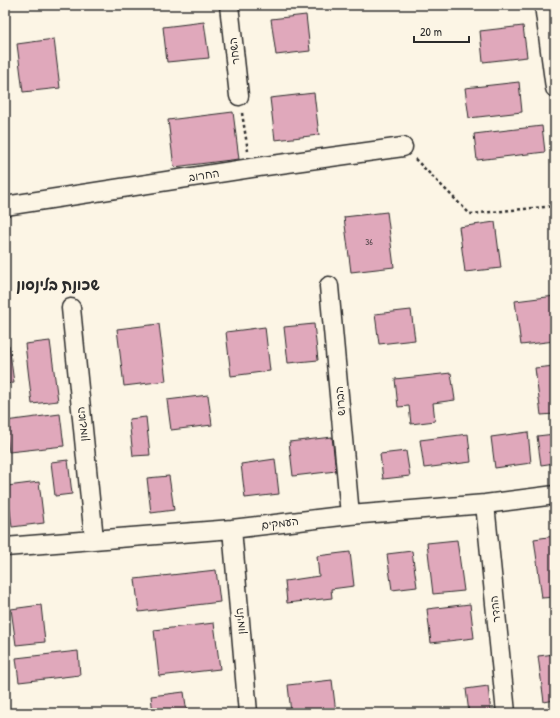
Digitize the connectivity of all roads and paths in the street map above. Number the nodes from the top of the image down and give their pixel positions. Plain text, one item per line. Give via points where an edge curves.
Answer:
1 (229, 5) edge
2 (544, 5) edge
3 (555, 88) edge
4 (239, 96) joint
5 (403, 147) joint
6 (251, 168) junction
7 (5, 206) edge
8 (555, 206) edge
9 (329, 286) dead end
10 (71, 308) dead end
11 (555, 495) edge
12 (485, 504) junction
13 (350, 515) junction
14 (232, 529) junction
15 (94, 539) junction
16 (5, 546) edge
17 (248, 713) edge
18 (506, 713) edge

1 - 4 street, השחר
2 - 3 street
4 - 6 path
5 - 6 street, החרוב
5 - 8 path via 470,214
6 - 7 street, החרוב
9 - 13 street, הברוש
10 - 15 street, האגמון
11 - 12 street, העמקים
12 - 13 street, העמקים
12 - 18 street, ההדר
13 - 14 street, העמקים
14 - 15 street, העמקים
14 - 17 street, הלימון
15 - 16 street, העמקים

